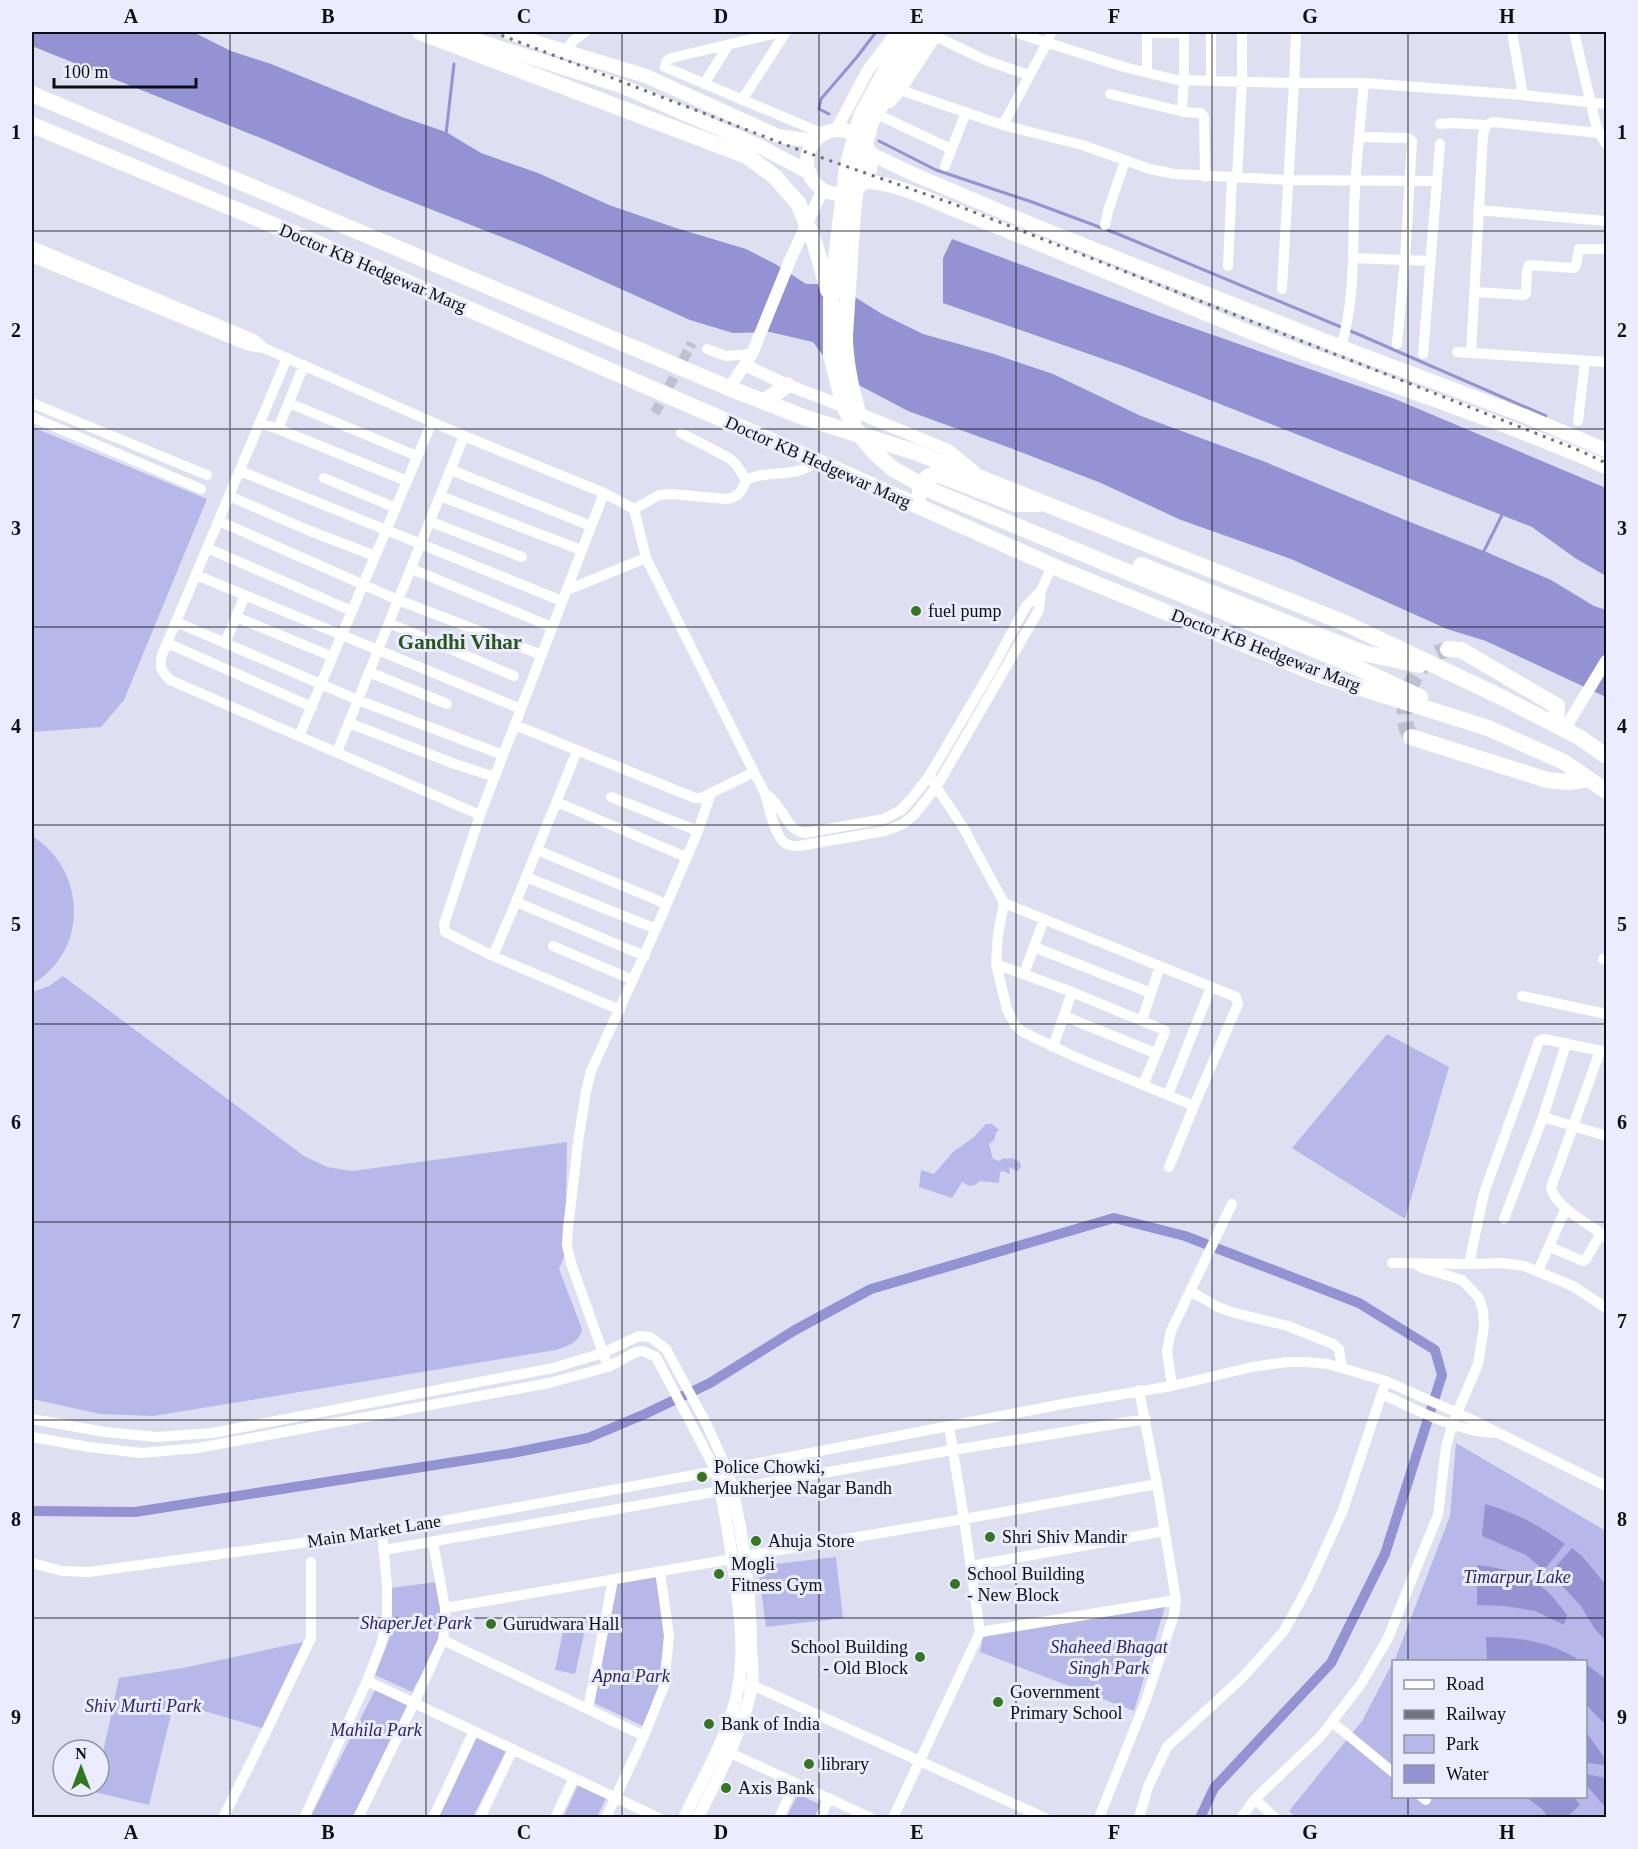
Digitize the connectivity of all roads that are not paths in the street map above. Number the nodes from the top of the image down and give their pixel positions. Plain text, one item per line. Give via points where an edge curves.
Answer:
1 (420, 32) edge
2 (458, 32) edge
3 (508, 32) edge
4 (536, 32) edge
5 (585, 32) edge
6 (781, 32) edge
7 (786, 32) edge
8 (900, 32) edge
9 (1014, 32) edge
10 (1147, 32) edge
11 (1184, 32) edge
12 (1211, 32) edge
13 (1242, 32) edge
14 (1296, 32) edge
15 (1512, 32) edge
16 (1574, 32) edge
17 (934, 33) edge
18 (1049, 36) edge
19 (729, 44) junction
20 (548, 46) junction
21 (565, 51) junction
22 (924, 53) junction
23 (1147, 72) junction
24 (1029, 75) junction
25 (1184, 80) junction
26 (1211, 81) junction
27 (1242, 81) junction
28 (1294, 83) junction
29 (1364, 83) junction
30 (704, 84) junction
31 (900, 90) junction
32 (32, 94) edge
33 (1110, 94) dead end
34 (1523, 95) junction
35 (742, 100) junction
36 (1591, 103) junction
37 (1606, 104) edge
38 (1179, 110) junction
39 (966, 112) junction
40 (880, 117) junction
41 (1003, 124) junction
42 (1440, 124) dead end
43 (32, 125) edge
44 (1485, 125) junction
45 (1599, 133) junction
46 (825, 135) junction
47 (1359, 137) junction
48 (1440, 144) dead end
49 (1606, 144) edge
50 (951, 149) junction
51 (868, 150) junction
52 (1125, 161) junction
53 (945, 166) dead end
54 (810, 173) junction
55 (1205, 177) junction
56 (1234, 178) junction
57 (1288, 180) junction
58 (1356, 180) junction
59 (1410, 181) junction
60 (1437, 181) junction
61 (864, 182) junction
62 (823, 189) junction
63 (1478, 210) junction
64 (1606, 221) edge
65 (1105, 225) dead end
66 (32, 246) edge
67 (1606, 249) edge
68 (32, 257) edge
69 (1353, 258) junction
70 (1405, 260) junction
71 (1430, 261) junction
72 (1228, 266) dead end
73 (1282, 289) dead end
74 (1474, 292) junction
75 (831, 300) junction
76 (1344, 336) junction
77 (1397, 344) dead end
78 (264, 348) junction
79 (707, 349) dead end
80 (1457, 352) dead end
81 (1471, 353) junction
82 (752, 354) junction
83 (1423, 354) dead end
84 (287, 358) junction
85 (1585, 362) junction
86 (1606, 363) edge
87 (745, 365) junction
88 (304, 366) junction
89 (787, 386) junction
90 (729, 388) junction
91 (764, 402) junction
92 (32, 403) edge
93 (289, 403) junction
94 (32, 417) edge
95 (1578, 421) dead end
96 (432, 422) junction
97 (259, 423) junction
98 (278, 429) junction
99 (681, 433) dead end
100 (464, 436) junction
101 (1606, 450) edge
102 (417, 456) junction
103 (817, 461) junction
104 (1606, 467) edge
105 (451, 470) junction
106 (240, 471) junction
107 (207, 476) dead end
108 (324, 478) dead end
109 (982, 478) junction
110 (746, 480) junction
111 (407, 481) junction
112 (201, 489) dead end
113 (604, 492) junction
114 (229, 496) junction
115 (440, 496) junction
116 (1046, 503) junction
117 (396, 508) junction
118 (924, 508) junction
119 (634, 509) junction
120 (219, 521) junction
121 (431, 522) junction
122 (591, 526) junction
123 (387, 529) junction
124 (421, 545) junction
125 (207, 548) junction
126 (581, 550) junction
127 (375, 556) junction
128 (522, 557) dead end
129 (646, 558) junction
130 (1052, 566) junction
131 (412, 569) junction
132 (196, 575) junction
133 (363, 585) junction
134 (567, 590) junction
135 (1041, 591) junction
136 (245, 595) junction
137 (398, 600) junction
138 (562, 601) junction
139 (352, 611) junction
140 (236, 617) junction
141 (176, 622) junction
142 (389, 623) junction
143 (552, 627) junction
144 (342, 635) junction
145 (225, 643) junction
146 (167, 644) junction
147 (1325, 646) junction
148 (1448, 649) dead end
149 (378, 650) junction
150 (542, 655) junction
151 (333, 657) junction
152 (1606, 661) edge
153 (1445, 670) junction
154 (369, 672) junction
155 (514, 676) dead end
156 (321, 684) junction
157 (358, 700) junction
158 (447, 704) dead end
159 (312, 707) junction
160 (521, 709) junction
161 (349, 723) junction
162 (515, 725) junction
163 (1560, 727) junction
164 (1488, 728) junction
165 (299, 736) junction
166 (1412, 737) dead end
167 (577, 751) junction
168 (337, 752) junction
169 (503, 755) junction
170 (1606, 756) edge
171 (754, 772) junction
172 (929, 776) junction
173 (495, 777) junction
174 (1589, 779) junction
175 (937, 786) junction
176 (1606, 791) edge
177 (711, 793) junction
178 (764, 793) junction
179 (611, 797) dead end
180 (557, 802) junction
181 (480, 815) junction
182 (698, 831) junction
183 (537, 850) junction
184 (686, 858) junction
185 (526, 877) junction
186 (516, 902) junction
187 (1004, 903) junction
188 (666, 904) junction
189 (1044, 919) junction
190 (656, 929) junction
191 (553, 946) dead end
192 (1034, 947) junction
193 (493, 956) junction
194 (645, 956) junction
195 (996, 964) junction
196 (1160, 966) junction
197 (1024, 974) junction
198 (633, 980) junction
199 (1211, 987) junction
200 (1072, 992) junction
201 (1151, 993) junction
202 (1522, 996) dead end
203 (620, 1010) junction
204 (1606, 1014) edge
205 (1064, 1016) junction
206 (1142, 1020) junction
207 (1566, 1044) junction
208 (1053, 1047) junction
209 (1603, 1052) edge
210 (1155, 1053) junction
211 (1143, 1085) junction
212 (1168, 1095) junction
213 (1194, 1107) junction
214 (1543, 1117) junction
215 (1573, 1127) junction
216 (1606, 1136) edge
217 (1169, 1167) dead end
218 (1232, 1204) dead end
219 (1566, 1208) junction
220 (1504, 1219) dead end
221 (1604, 1235) edge
222 (1550, 1247) junction
223 (1392, 1263) dead end
224 (1416, 1264) junction
225 (1469, 1264) junction
226 (1538, 1270) junction
227 (1191, 1288) junction
228 (1606, 1308) edge
229 (666, 1349) junction
230 (603, 1353) junction
231 (658, 1361) junction
232 (608, 1367) junction
233 (1342, 1368) junction
234 (1386, 1381) junction
235 (1172, 1386) junction
236 (1139, 1390) junction
237 (1382, 1394) junction
238 (1457, 1412) junction
239 (32, 1419) edge
240 (1146, 1419) junction
241 (1448, 1423) junction
242 (949, 1426) junction
243 (1500, 1433) junction
244 (32, 1437) edge
245 (953, 1450) junction
246 (721, 1470) junction
247 (1157, 1484) junction
248 (1606, 1486) edge
249 (727, 1491) junction
250 (964, 1519) junction
251 (1166, 1531) junction
252 (382, 1532) junction
253 (433, 1542) junction
254 (384, 1550) junction
255 (738, 1558) junction
256 (311, 1562) dead end
257 (32, 1563) edge
258 (971, 1566) junction
259 (660, 1571) junction
260 (613, 1580) junction
261 (1176, 1600) junction
262 (445, 1608) junction
263 (980, 1632) junction
264 (443, 1640) junction
265 (368, 1681) junction
266 (752, 1685) junction
267 (738, 1688) junction
268 (414, 1703) junction
269 (588, 1709) junction
270 (1332, 1722) junction
271 (474, 1731) junction
272 (644, 1736) junction
273 (513, 1749) junction
274 (723, 1750) junction
275 (919, 1760) junction
276 (1392, 1771) edge
277 (574, 1778) junction
278 (795, 1783) junction
279 (615, 1797) junction
280 (829, 1798) junction
281 (1255, 1799) junction
282 (223, 1818) edge
283 (304, 1818) edge
284 (358, 1818) edge
285 (433, 1818) edge
286 (480, 1818) edge
287 (555, 1818) edge
288 (606, 1818) edge
289 (659, 1818) edge
290 (684, 1818) edge
291 (698, 1818) edge
292 (779, 1818) edge
293 (820, 1818) edge
294 (871, 1818) edge
295 (893, 1818) edge
296 (1045, 1818) edge
297 (1099, 1818) edge
298 (1139, 1818) edge
299 (1241, 1818) edge
300 (1275, 1818) edge

1 - 75 highway via 747,156 775,177 798,202
2 - 54 main road via 621,86 761,147
3 - 20 main road
4 - 20 street
5 - 21 street
6 - 19 street
7 - 35 street
8 - 22 street
8 - 46 street via 868,70
8 - 75 highway via 891,61 861,116 847,167
9 - 18 street
10 - 11 street
10 - 23 street
11 - 25 street
12 - 26 street
13 - 27 street
14 - 28 street
15 - 34 street
16 - 36 street
17 - 22 street
17 - 24 street via 985,60
17 - 147 highway via 901,72 871,122 858,172 845,355 858,411 868,428 910,469 962,494
18 - 23 street via 1124,67
18 - 24 street
19 - 30 street
19 - 30 street via 671,58 665,64 666,68
20 - 21 main road
21 - 46 main road via 646,76 778,136
22 - 31 street
23 - 25 street
24 - 41 street
25 - 26 street
25 - 38 street via 1183,106
26 - 27 street
27 - 28 street
27 - 56 street
28 - 29 street
28 - 57 street
29 - 34 street
29 - 47 street
30 - 35 street
31 - 39 street
31 - 40 street
32 - 90 highway, Doctor KB Hedgewar Marg
33 - 38 street
34 - 36 street
35 - 46 street
36 - 37 street
36 - 45 street
38 - 55 street via 1201,113 1204,117
39 - 41 street
39 - 50 street
40 - 50 street
40 - 51 street
41 - 52 street
42 - 44 street
43 - 103 highway, Doctor KB Hedgewar Marg via 307,239
44 - 45 street via 1493,122
44 - 63 street
45 - 49 street
46 - 51 main road via 849,131 860,137
46 - 54 main road via 808,152
47 - 58 street
47 - 59 street via 1410,139
48 - 60 street
50 - 53 street
51 - 61 main road via 870,171
51 - 76 main road via 913,174 1031,224
52 - 55 street via 1174,174
52 - 65 street
54 - 62 main road
55 - 56 street
56 - 57 street
56 - 72 street
57 - 58 street
57 - 73 street
58 - 59 street
58 - 69 street
59 - 60 street
59 - 70 street
60 - 71 street
61 - 62 main road via 842,194
61 - 104 main road via 898,189 1013,233 1248,332 1489,419
62 - 82 street
63 - 64 street
63 - 74 street
66 - 78 street via 254,339
67 - 74 street via 1580,249 1574,268 1529,265 1524,295
68 - 78 street via 249,346
69 - 70 street
69 - 76 street
70 - 71 street
70 - 77 street
71 - 83 street
74 - 81 street
75 - 147 highway via 831,355 844,406 856,430 893,469 937,493
76 - 101 main road
78 - 84 street
79 - 82 street via 726,356
80 - 81 street
81 - 85 street
82 - 87 street
84 - 88 street
84 - 97 street
85 - 86 street
85 - 95 street
87 - 89 street
87 - 90 street
88 - 93 street
88 - 96 street
89 - 91 highway
89 - 109 street via 948,450
90 - 91 highway, Doctor KB Hedgewar Marg
91 - 109 highway, Doctor KB Hedgewar Marg
92 - 107 street
93 - 98 street
93 - 102 street
94 - 112 street
96 - 100 street
96 - 102 street
97 - 98 street
97 - 106 street
98 - 111 street
99 - 110 street via 729,458
100 - 105 street
100 - 113 street
102 - 111 street
103 - 110 street via 805,470
103 - 118 highway, Doctor KB Hedgewar Marg
105 - 115 street
105 - 122 street
106 - 114 street
106 - 123 street
108 - 117 street
109 - 116 highway, Doctor KB Hedgewar Marg
110 - 119 street via 740,495 733,498 659,495
111 - 117 street
113 - 119 street
113 - 122 street
114 - 120 street
114 - 127 street
115 - 121 street
115 - 126 street
116 - 118 highway via 1015,504 937,474 923,481 920,498
116 - 153 highway, Doctor KB Hedgewar Marg via 1345,623
117 - 123 street
118 - 130 highway, Doctor KB Hedgewar Marg
119 - 129 street
120 - 125 street
120 - 133 street
121 - 124 street
121 - 128 street
122 - 126 street
123 - 124 street
123 - 127 street
124 - 131 street
124 - 138 street
125 - 132 street
125 - 139 street
126 - 134 street
127 - 133 street
129 - 134 street
129 - 171 street
130 - 135 street
130 - 164 highway, Doctor KB Hedgewar Marg via 1320,675
131 - 137 street
131 - 143 street
132 - 136 street
132 - 141 street
133 - 137 street
133 - 139 street
134 - 138 street
135 - 172 street via 1026,606
135 - 175 street via 1039,610
136 - 140 street
136 - 144 street
137 - 142 street
137 - 150 street
138 - 143 street
139 - 144 street
140 - 145 street
140 - 151 street
141 - 145 street
141 - 146 street
142 - 149 street
142 - 155 street
143 - 150 street
144 - 149 street
144 - 151 street
145 - 156 street
146 - 159 street
146 - 165 street via 160,664 161,672 170,680
147 - 153 highway
147 - 164 highway
148 - 163 highway via 1461,650 1557,706
149 - 154 street
149 - 160 street
150 - 160 street
151 - 156 street
152 - 163 street via 1579,705
153 - 163 highway, Doctor KB Hedgewar Marg
154 - 157 street
154 - 158 street
156 - 157 street
156 - 159 street
157 - 161 street
157 - 169 street
159 - 165 street
160 - 162 street
161 - 168 street
161 - 173 street
162 - 167 street
162 - 169 street
163 - 170 highway, Doctor KB Hedgewar Marg
164 - 174 highway, Doctor KB Hedgewar Marg via 1564,762
165 - 168 street
166 - 174 highway via 1547,780
167 - 177 street via 695,798
167 - 180 street
168 - 181 street
169 - 173 street
171 - 177 street
171 - 178 street
172 - 175 street
172 - 178 street via 901,810 884,819 805,833 794,830
173 - 181 street
174 - 176 highway, Doctor KB Hedgewar Marg
175 - 178 street via 903,824 885,831 799,846 784,843 780,838
175 - 187 street
177 - 182 street
179 - 182 street
180 - 183 street
180 - 184 street
181 - 193 street via 444,928 447,934
182 - 184 street
183 - 185 street
183 - 188 street
184 - 188 street
185 - 186 street
185 - 190 street
186 - 193 street
186 - 194 street
187 - 189 street
187 - 195 street
188 - 190 street
189 - 192 street
189 - 196 street
190 - 194 street
191 - 198 street
192 - 197 street
192 - 201 street
193 - 203 street
194 - 198 street
195 - 197 street
195 - 208 street via 1010,1018 1023,1032
196 - 199 street
196 - 201 street
197 - 200 street
198 - 203 street
199 - 212 street
199 - 213 street via 1236,997 1238,1004
200 - 205 street
200 - 206 street
201 - 206 street
202 - 204 street
203 - 230 street via 598,1055 586,1092 567,1245
205 - 208 street
205 - 210 street
206 - 210 street via 1165,1032
207 - 209 street
207 - 214 street
207 - 225 street via 1544,1039 1537,1044 1484,1192
208 - 211 street
209 - 215 street
210 - 211 street
211 - 212 street
212 - 213 street
213 - 217 street
214 - 215 street
214 - 220 street
215 - 216 street
215 - 219 street via 1551,1188
218 - 227 street
219 - 221 street
219 - 222 street
221 - 222 street via 1583,1261
222 - 226 street
223 - 224 street
224 - 225 street
224 - 238 street via 1462,1280 1479,1298 1483,1311 1478,1364
225 - 226 street via 1502,1263
226 - 228 street via 1573,1286
227 - 233 street via 1218,1307 1288,1326 1333,1344 1339,1349
227 - 235 street via 1168,1340
229 - 230 street via 650,1337 639,1336
229 - 231 street
229 - 246 street via 703,1418
230 - 232 street
230 - 239 street via 511,1377 212,1432 156,1437
231 - 232 street via 643,1351
231 - 246 street
232 - 244 street via 549,1383 198,1448 141,1453
233 - 234 street, Main Market Lane
233 - 235 street, Main Market Lane via 1287,1362
234 - 237 street
234 - 238 street, Main Market Lane
235 - 236 street, Main Market Lane
236 - 240 street
236 - 242 street, Main Market Lane
237 - 241 street
237 - 298 street via 1342,1510 1284,1631 1244,1676 1167,1747 1148,1787
238 - 241 street
238 - 243 street, Main Market Lane
240 - 245 street
240 - 247 street
241 - 243 street
241 - 270 street via 1438,1515 1432,1531 1388,1638 1361,1684
242 - 245 street
242 - 246 street, Main Market Lane
243 - 248 street, Main Market Lane
245 - 249 street
245 - 250 street
246 - 249 street
246 - 252 street, Main Market Lane
247 - 250 street
247 - 251 street
249 - 253 street
249 - 255 street
250 - 255 street
250 - 258 street
251 - 258 street
251 - 261 street
252 - 254 street
252 - 257 street, Main Market Lane via 89,1572 62,1571
253 - 254 street
253 - 262 street
254 - 265 street via 387,1619
255 - 259 street
255 - 266 street via 751,1621
255 - 267 street
256 - 282 street via 311,1638
258 - 263 street
259 - 260 street
259 - 272 street via 668,1652 664,1686
260 - 262 street
260 - 269 street
261 - 263 street
261 - 297 street via 1146,1700
262 - 264 street via 447,1625
263 - 275 street
264 - 268 street
264 - 269 street
265 - 268 street
265 - 283 street
266 - 267 street
266 - 274 street
266 - 275 street
267 - 274 street
268 - 271 street
268 - 284 street
269 - 272 street
270 - 276 street
270 - 281 street
271 - 273 street
271 - 285 street
272 - 279 street
273 - 277 street
273 - 286 street
274 - 278 street
274 - 290 street
274 - 291 street
275 - 295 street
275 - 296 street
277 - 279 street
277 - 287 street
278 - 280 street via 812,1795
278 - 292 street
279 - 288 street
279 - 289 street
280 - 293 street
280 - 294 street
281 - 299 street
281 - 300 street

